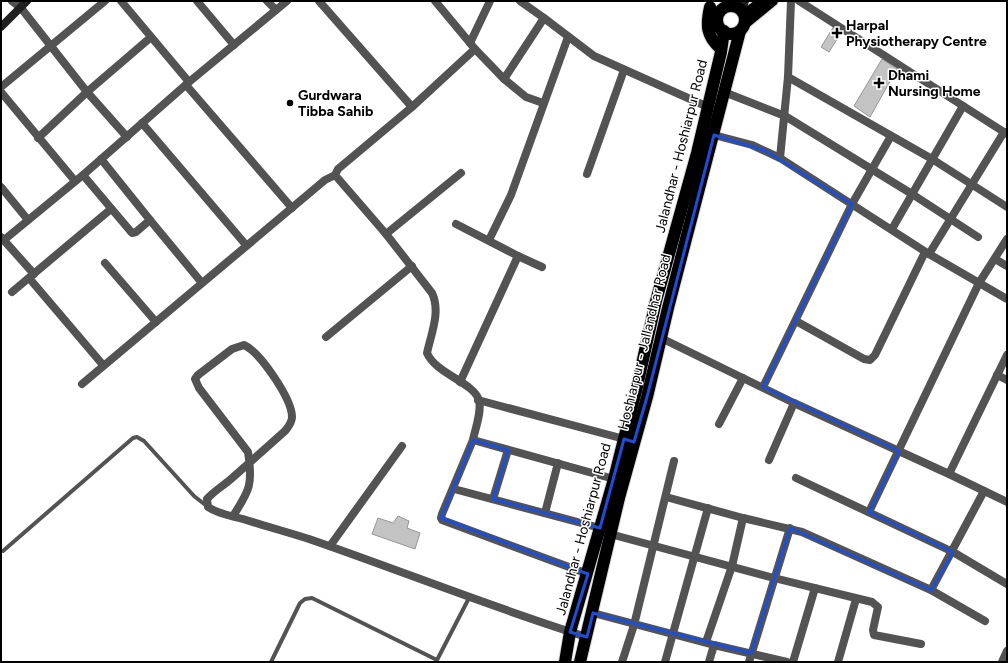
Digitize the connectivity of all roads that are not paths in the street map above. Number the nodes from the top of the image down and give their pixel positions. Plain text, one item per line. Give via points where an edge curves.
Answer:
1 (12, 1) edge
2 (27, 1) edge
3 (105, 1) edge
4 (121, 1) edge
5 (197, 1) edge
6 (267, 1) edge
7 (287, 1) edge
8 (319, 1) edge
9 (435, 1) edge
10 (490, 1) edge
11 (520, 1) edge
12 (762, 1) edge
13 (773, 1) edge
14 (791, 1) edge
15 (799, 1) edge
16 (709, 4) edge
17 (21, 8) junction
18 (276, 10) junction
19 (738, 11) edge
20 (544, 18) junction
21 (717, 20) junction
22 (1, 27) edge
23 (724, 31) junction
24 (568, 36) junction
25 (150, 38) junction
26 (470, 43) junction
27 (234, 45) junction
28 (51, 47) junction
29 (476, 49) junction
30 (721, 49) junction
31 (624, 70) junction
32 (788, 78) junction
33 (504, 79) junction
34 (187, 84) junction
35 (1, 86) edge
36 (1, 92) edge
37 (87, 92) junction
38 (724, 92) junction
39 (543, 103) junction
40 (963, 106) junction
41 (708, 107) junction
42 (412, 108) junction
43 (786, 116) junction
44 (142, 123) junction
45 (1006, 133) edge
46 (714, 135) junction
47 (891, 136) junction
48 (127, 137) junction
49 (38, 138) junction
50 (780, 158) junction
51 (101, 159) junction
52 (932, 159) junction
53 (872, 169) junction
54 (461, 173) dead end
55 (587, 174) dead end
56 (83, 175) junction
57 (335, 175) junction
58 (75, 181) junction
59 (971, 184) junction
60 (1, 187) edge
61 (912, 194) junction
62 (852, 204) junction
63 (1007, 207) edge
64 (111, 208) junction
65 (292, 208) junction
66 (950, 219) junction
67 (28, 220) junction
68 (150, 220) junction
69 (456, 224) dead end
70 (892, 229) junction
71 (386, 234) junction
72 (978, 237) dead end
73 (2, 238) edge
74 (1007, 239) edge
75 (489, 240) junction
76 (246, 245) junction
77 (927, 253) junction
78 (518, 256) junction
79 (995, 259) junction
80 (106, 263) dead end
81 (412, 266) junction
82 (1007, 266) edge
83 (542, 267) dead end
84 (31, 276) junction
85 (202, 283) junction
86 (979, 284) junction
87 (12, 292) dead end
88 (1007, 299) edge
89 (796, 321) junction
90 (156, 322) junction
91 (326, 337) dead end
92 (661, 338) junction
93 (1007, 355) edge
94 (104, 365) junction
95 (998, 375) junction
96 (743, 378) junction
97 (1007, 380) edge
98 (460, 382) junction
99 (82, 384) dead end
100 (763, 387) junction
101 (478, 400) junction
102 (794, 403) junction
103 (719, 424) dead end
104 (473, 440) junction
105 (629, 440) junction
106 (402, 446) dead end
107 (508, 450) junction
108 (899, 451) junction
109 (769, 460) dead end
110 (674, 462) dead end
111 (558, 463) junction
112 (249, 464) junction
113 (949, 474) junction
114 (614, 478) junction
115 (796, 478) dead end
116 (454, 489) junction
117 (984, 491) junction
118 (666, 497) junction
119 (493, 499) junction
120 (1007, 502) edge
121 (208, 508) junction
122 (708, 508) junction
123 (869, 512) junction
124 (545, 513) junction
125 (233, 516) junction
126 (743, 518) junction
127 (790, 528) junction
128 (605, 531) junction
129 (330, 546) junction
130 (654, 546) junction
131 (3, 551) dead end
132 (953, 552) junction
133 (694, 556) junction
134 (732, 566) junction
135 (588, 574) junction
136 (774, 578) junction
137 (1007, 584) edge
138 (814, 588) junction
139 (931, 590) junction
140 (469, 598) junction
141 (856, 599) junction
142 (593, 613) junction
143 (984, 621) dead end
144 (634, 625) junction
145 (570, 632) junction
146 (672, 633) junction
147 (586, 637) junction
148 (710, 644) junction
149 (921, 644) dead end
150 (1007, 651) edge
151 (751, 653) junction
152 (436, 661) edge
153 (1004, 661) edge
154 (271, 662) edge
155 (565, 662) edge
156 (580, 662) edge
157 (622, 662) edge
158 (665, 662) edge
159 (709, 662) edge
160 (749, 662) edge
161 (787, 662) edge
162 (793, 662) edge
163 (838, 662) edge

1 - 17 street
2 - 17 street
3 - 28 street
4 - 25 street
5 - 27 street
6 - 18 street
7 - 18 street
8 - 42 street
9 - 26 street
10 - 26 street
11 - 20 street
12 - 19 main road
13 - 19 main road
14 - 32 street
15 - 40 street
16 - 21 highway
16 - 30 highway via 708,34
17 - 22 street
17 - 28 street
18 - 27 street
19 - 21 highway via 720,12
19 - 23 highway via 732,34
19 - 38 highway, Hoshiarpur - Jallandhar Road
20 - 24 street
20 - 33 street
21 - 23 highway
23 - 30 highway, Jalandhar - Hoshiarpur Road
24 - 31 street via 588,53
24 - 39 street
25 - 34 street
25 - 37 street
26 - 29 street
27 - 34 street
28 - 35 street
28 - 37 street
29 - 33 street
29 - 42 street
30 - 41 highway, Jalandhar - Hoshiarpur Road
31 - 41 street
31 - 55 street
32 - 43 street
32 - 47 street
33 - 39 street via 526,97
34 - 44 street
34 - 65 street
36 - 49 street
37 - 48 street
37 - 49 street
38 - 43 street
38 - 46 highway, Hoshiarpur - Jallandhar Road
39 - 75 street via 511,195
40 - 45 street
40 - 52 street
41 - 105 highway, Jalandhar - Hoshiarpur Road via 656,302 636,391
42 - 57 street via 338,168
43 - 50 street
43 - 53 street
44 - 48 street
44 - 76 street
45 - 59 street
46 - 50 street via 752,145
46 - 92 highway, Hoshiarpur - Jallandhar Road
47 - 52 street
47 - 53 street
48 - 51 street
49 - 58 street
50 - 62 street
51 - 56 street
51 - 68 street
52 - 59 street
52 - 61 street
53 - 61 street
53 - 62 street
54 - 71 street
56 - 58 street
56 - 64 street
57 - 65 street via 325,180
57 - 71 street
58 - 67 street
59 - 63 street
59 - 66 street
60 - 67 street
61 - 66 street
61 - 70 street
62 - 70 street
62 - 89 street
64 - 68 street via 132,233
64 - 84 street
65 - 76 street
66 - 72 street
66 - 77 street
67 - 73 street
68 - 85 street
69 - 75 street
70 - 77 street
71 - 81 street
73 - 84 street
74 - 79 street
75 - 78 street
76 - 85 street
77 - 86 street
77 - 89 street via 875,355 870,360
78 - 83 street
78 - 98 street
79 - 82 street
79 - 86 street
80 - 90 street
81 - 91 street
81 - 98 street via 436,301 427,353 436,366
84 - 87 street
84 - 94 street
85 - 90 street
86 - 88 street
86 - 108 street
89 - 100 street
90 - 94 street
92 - 96 street
92 - 105 highway, Hoshiarpur - Jallandhar Road via 648,397
93 - 95 street
94 - 99 street
95 - 97 street
95 - 113 street
96 - 100 street
96 - 103 street
98 - 101 street via 474,393
100 - 102 street
101 - 104 street via 479,410
101 - 105 street
102 - 108 street
102 - 109 street
104 - 107 street
104 - 116 street
105 - 114 highway, Jalandhar - Hoshiarpur Road
105 - 128 highway, Hoshiarpur - Jallandhar Road
106 - 129 street
107 - 111 street
107 - 119 street
108 - 113 street
108 - 123 street
110 - 118 street
111 - 114 street
111 - 124 street
112 - 112 street via 290,426 292,419 289,404 268,369 256,354 244,345 232,349 195,379 199,388 243,444 248,452
112 - 121 street via 207,499
112 - 125 street via 249,490
113 - 117 street
114 - 128 highway, Jalandhar - Hoshiarpur Road
115 - 123 street
116 - 119 street
116 - 135 street via 442,514 442,520
117 - 120 street
117 - 132 street
118 - 122 street
118 - 130 street
119 - 124 street
121 - 125 street
121 - 131 lane via 190,493 144,441 137,437
122 - 126 street
122 - 133 street
123 - 132 street
124 - 128 street
125 - 129 street
126 - 127 street
126 - 134 street
127 - 136 street
127 - 139 street
128 - 130 street
128 - 135 highway, Jalandhar - Hoshiarpur Road
128 - 142 highway, Hoshiarpur - Jallandhar Road
129 - 140 street
130 - 133 street
130 - 144 street
132 - 137 street
132 - 139 street
133 - 134 street
133 - 146 street
134 - 136 street
134 - 148 street
135 - 145 highway, Jalandhar - Hoshiarpur Road
136 - 138 street
136 - 151 street
138 - 141 street
138 - 162 street
139 - 143 street
140 - 145 street
140 - 152 lane
141 - 149 street via 872,602 878,607 874,635
141 - 163 street
142 - 144 street
142 - 147 highway, Hoshiarpur - Jallandhar Road
144 - 146 street
144 - 157 street
145 - 147 street
145 - 155 highway, Jalandhar - Hoshiarpur Road
146 - 148 street
146 - 158 street
147 - 156 highway, Hoshiarpur - Jallandhar Road
148 - 151 street
148 - 159 street
150 - 153 street
151 - 160 street
151 - 161 street
152 - 154 lane via 312,598 300,603

